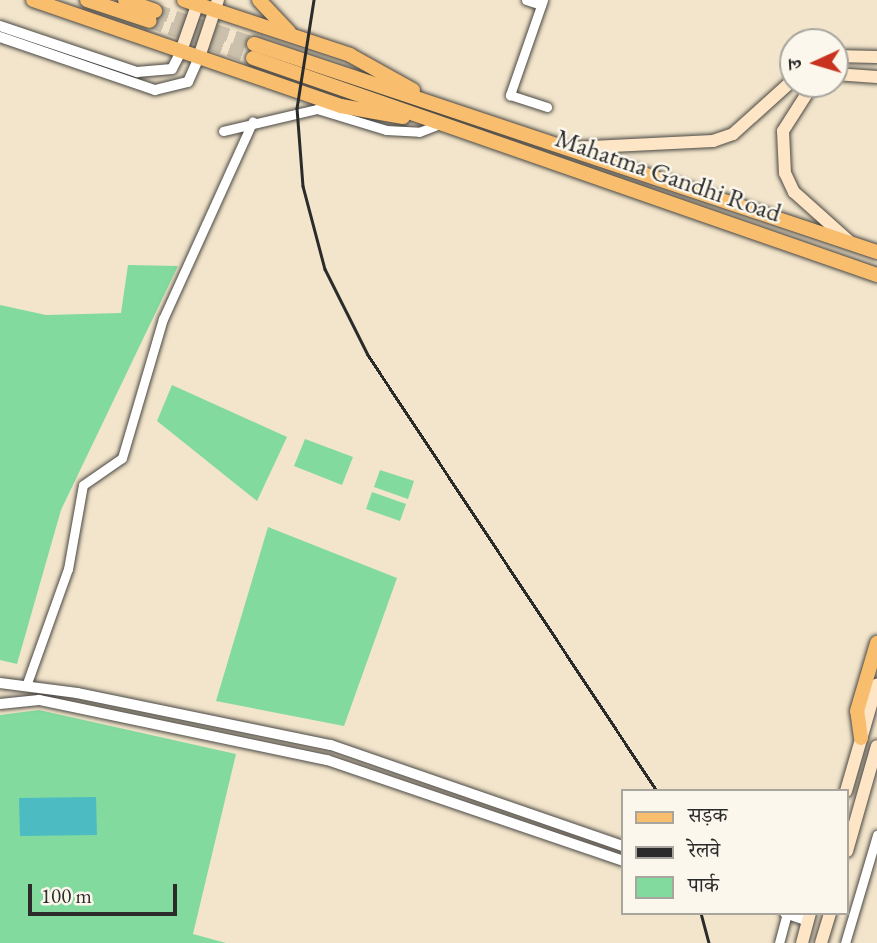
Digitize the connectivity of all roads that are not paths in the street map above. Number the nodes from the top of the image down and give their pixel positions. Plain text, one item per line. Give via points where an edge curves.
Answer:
1 (33, 0) edge
2 (88, 0) edge
3 (125, 0) edge
4 (259, 0) edge
5 (526, 0) edge
6 (194, 2) edge
7 (542, 3) edge
8 (216, 5) edge
9 (0, 26) edge
10 (0, 37) edge
11 (294, 37) junction
12 (181, 51) junction
13 (849, 56) edge
14 (877, 57) edge
15 (199, 58) junction
16 (849, 75) edge
17 (877, 77) edge
18 (779, 93) edge
19 (802, 98) edge
20 (547, 107) dead end
21 (447, 108) junction
22 (253, 121) junction
23 (442, 123) junction
24 (223, 131) dead end
25 (568, 148) junction
26 (850, 243) junction
27 (877, 252) edge
28 (877, 275) edge
29 (877, 643) edge
30 (0, 683) edge
31 (877, 684) edge
32 (26, 686) junction
33 (0, 704) edge
34 (150, 709) junction
35 (148, 722) junction
36 (861, 738) junction
37 (877, 746) edge
38 (416, 774) junction
39 (411, 788) junction
40 (847, 789) edge
41 (877, 835) edge
42 (849, 844) edge
43 (622, 846) edge
44 (622, 861) edge
45 (786, 915) edge
46 (829, 915) edge
47 (809, 917) edge
48 (779, 943) edge
49 (802, 943) edge
50 (821, 943) edge
51 (845, 943) edge

1 - 12 main road
2 - 3 main road via 153,16
4 - 11 main road
5 - 7 street
6 - 8 main road
6 - 12 main road
7 - 20 street via 510,95
8 - 11 main road
8 - 15 main road
9 - 12 street via 137,72 172,69
10 - 15 street via 155,90 188,82
11 - 21 main road via 350,55
12 - 15 main road
13 - 14 main road
15 - 23 main road via 341,106
16 - 17 main road
18 - 25 main road via 741,128 713,141
19 - 26 main road via 790,112 781,152 794,192
21 - 23 main road via 253,51
21 - 25 main road, Mahatma Gandhi Road
22 - 23 street via 317,109 386,130 419,132
22 - 24 street
22 - 32 street via 163,319 122,458 83,485 68,569
23 - 28 main road, Mahatma Gandhi Road
25 - 26 main road, Mahatma Gandhi Road
26 - 27 main road, Mahatma Gandhi Road
29 - 36 main road via 857,711
30 - 32 street
31 - 36 main road
32 - 34 street
33 - 35 street via 39,700
34 - 35 street
34 - 38 street via 318,742
35 - 39 street via 327,760
36 - 40 main road
37 - 42 main road
38 - 39 street
38 - 43 street
39 - 44 street
41 - 51 street
45 - 48 street
46 - 50 main road
47 - 49 main road

